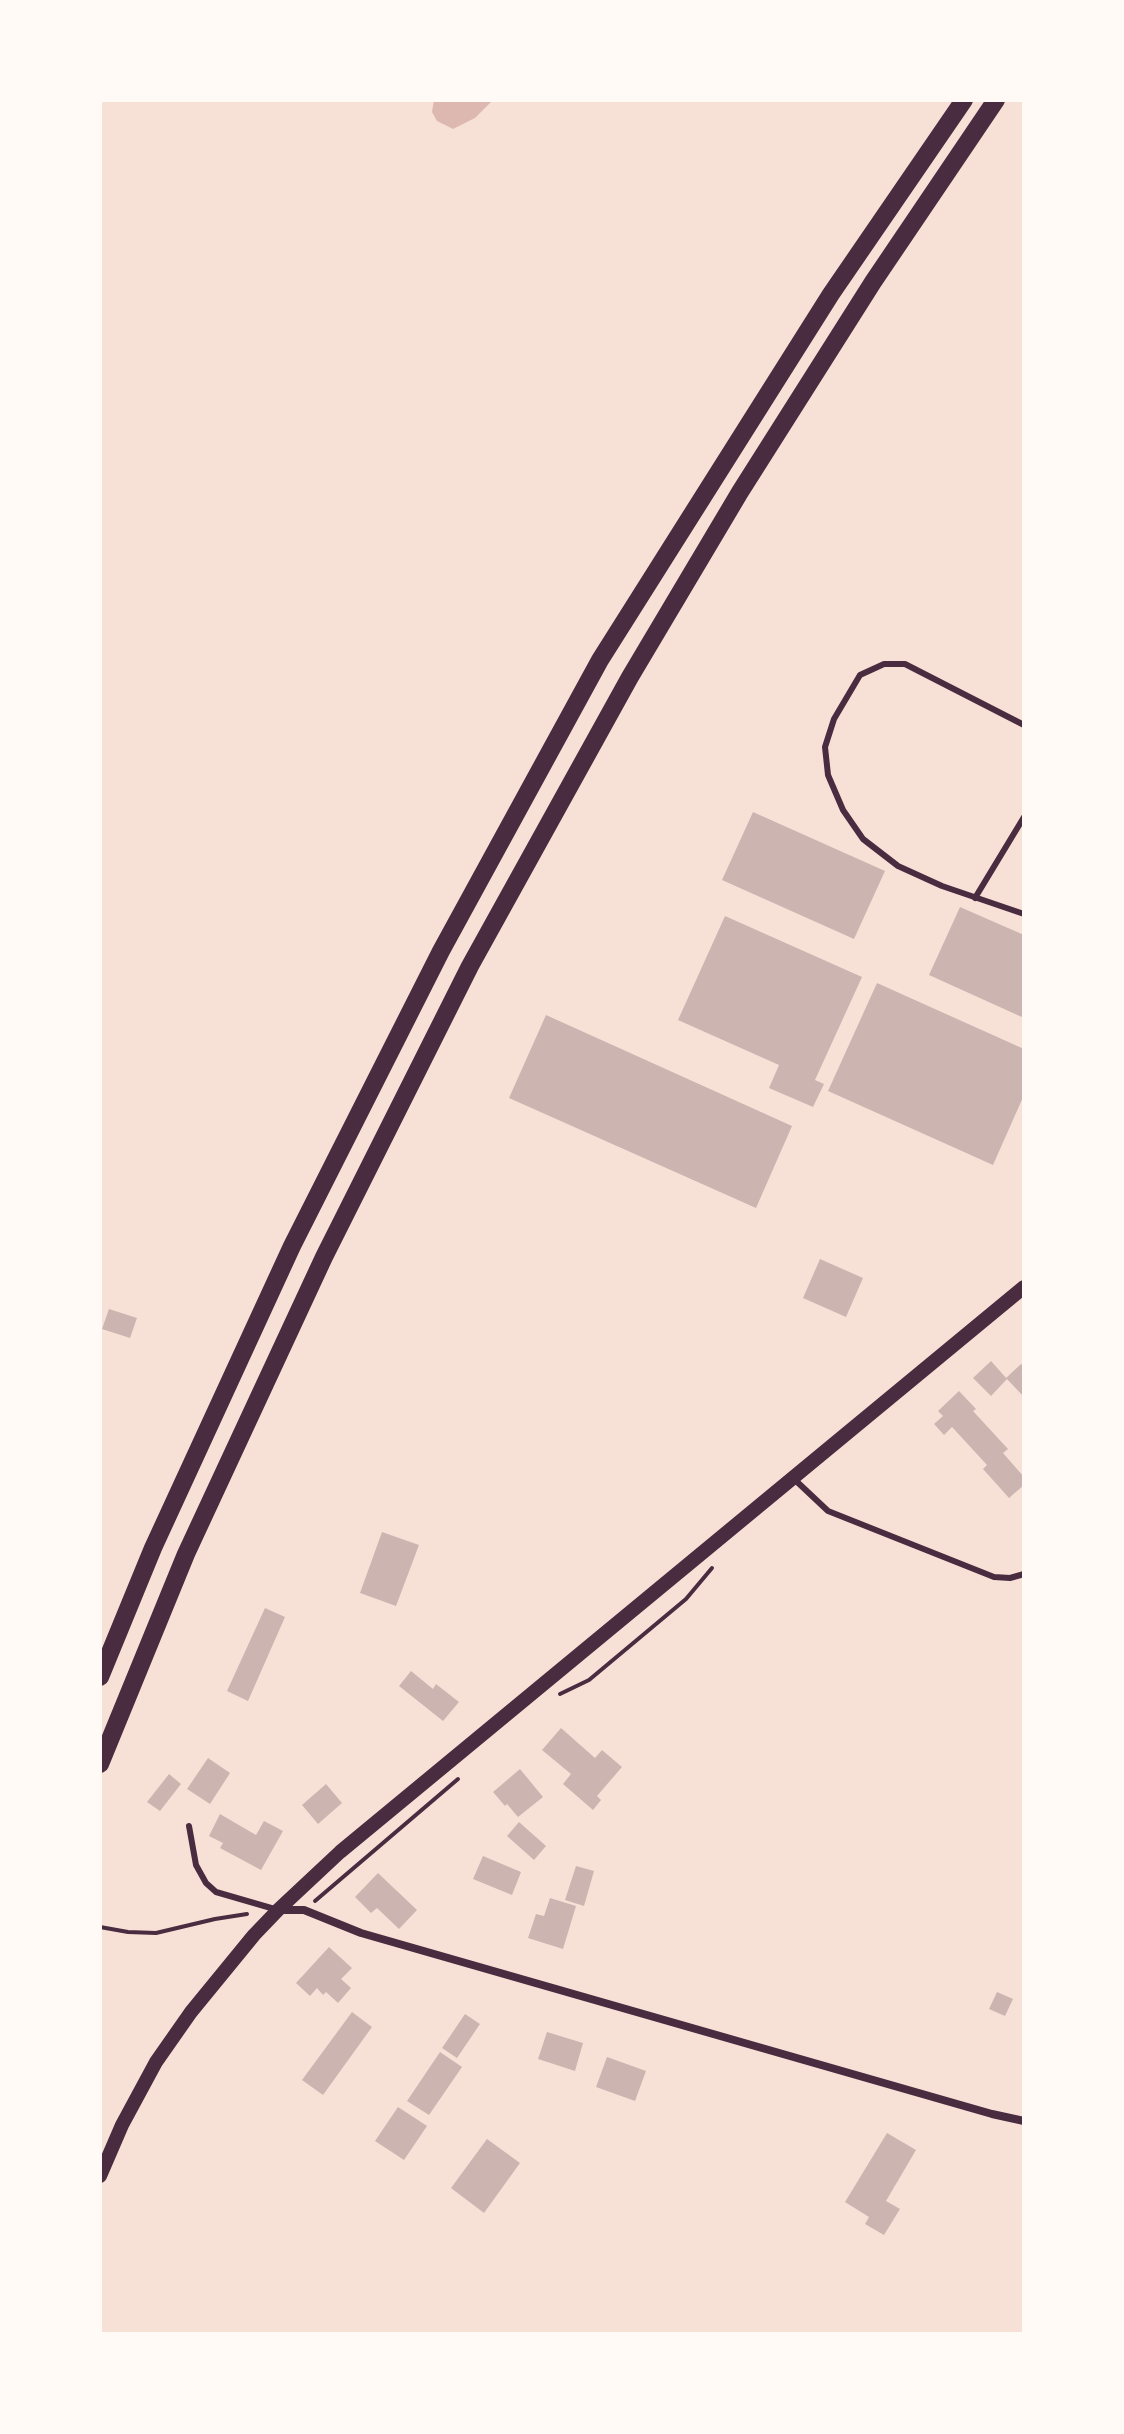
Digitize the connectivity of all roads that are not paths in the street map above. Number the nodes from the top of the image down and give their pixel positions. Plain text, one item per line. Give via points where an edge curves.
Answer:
1 (964, 100) edge
2 (996, 100) edge
3 (1024, 725) edge
4 (1024, 817) edge
5 (975, 898) junction
6 (1024, 914) edge
7 (1024, 1287) edge
8 (794, 1479) junction
9 (1024, 1574) edge
10 (100, 1677) edge
11 (100, 1764) edge
12 (189, 1826) dead end
13 (278, 1910) junction
14 (1024, 2121) edge
15 (100, 2176) edge

1 - 10 highway via 831,294 600,660 441,951 292,1246 153,1548
2 - 11 highway via 740,492 630,677 470,966 324,1257 186,1554
3 - 5 lane via 905,664 884,664 860,675 834,719 825,747 828,775 863,839 898,866
4 - 5 lane
5 - 6 lane
7 - 8 street
8 - 9 lane via 828,1511 994,1577
8 - 13 street via 340,1852
12 - 13 lane via 196,1865 206,1883 216,1892
13 - 14 street via 304,1910 361,1933
13 - 15 street via 191,2012 156,2062

